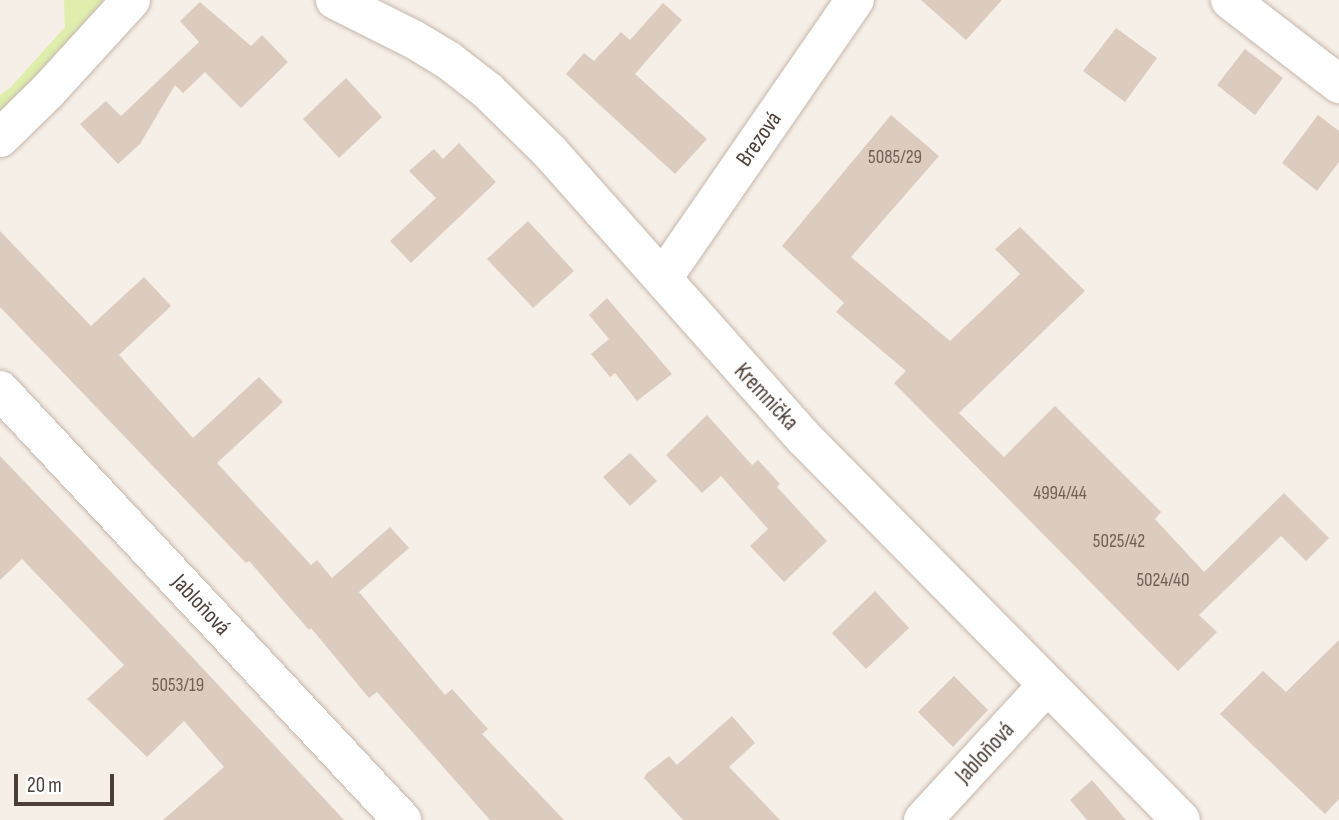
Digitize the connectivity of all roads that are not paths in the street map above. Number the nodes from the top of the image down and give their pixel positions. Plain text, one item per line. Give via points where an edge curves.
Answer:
1 (131, 0) edge
2 (855, 0) edge
3 (1230, 0) edge
4 (359, 4) edge
5 (1339, 84) edge
6 (0, 138) edge
7 (663, 278) junction
8 (0, 390) edge
9 (1047, 685) junction
10 (402, 820) edge
11 (923, 820) edge
12 (1181, 820) edge

1 - 6 street
2 - 7 street, Brezová
3 - 5 street
4 - 7 street, Kremnička via 449,60 488,91 550,152
7 - 9 street, Kremnička via 805,439
8 - 10 street, Jabloňová
9 - 11 street, Jabloňová
9 - 12 street, Kremnička

